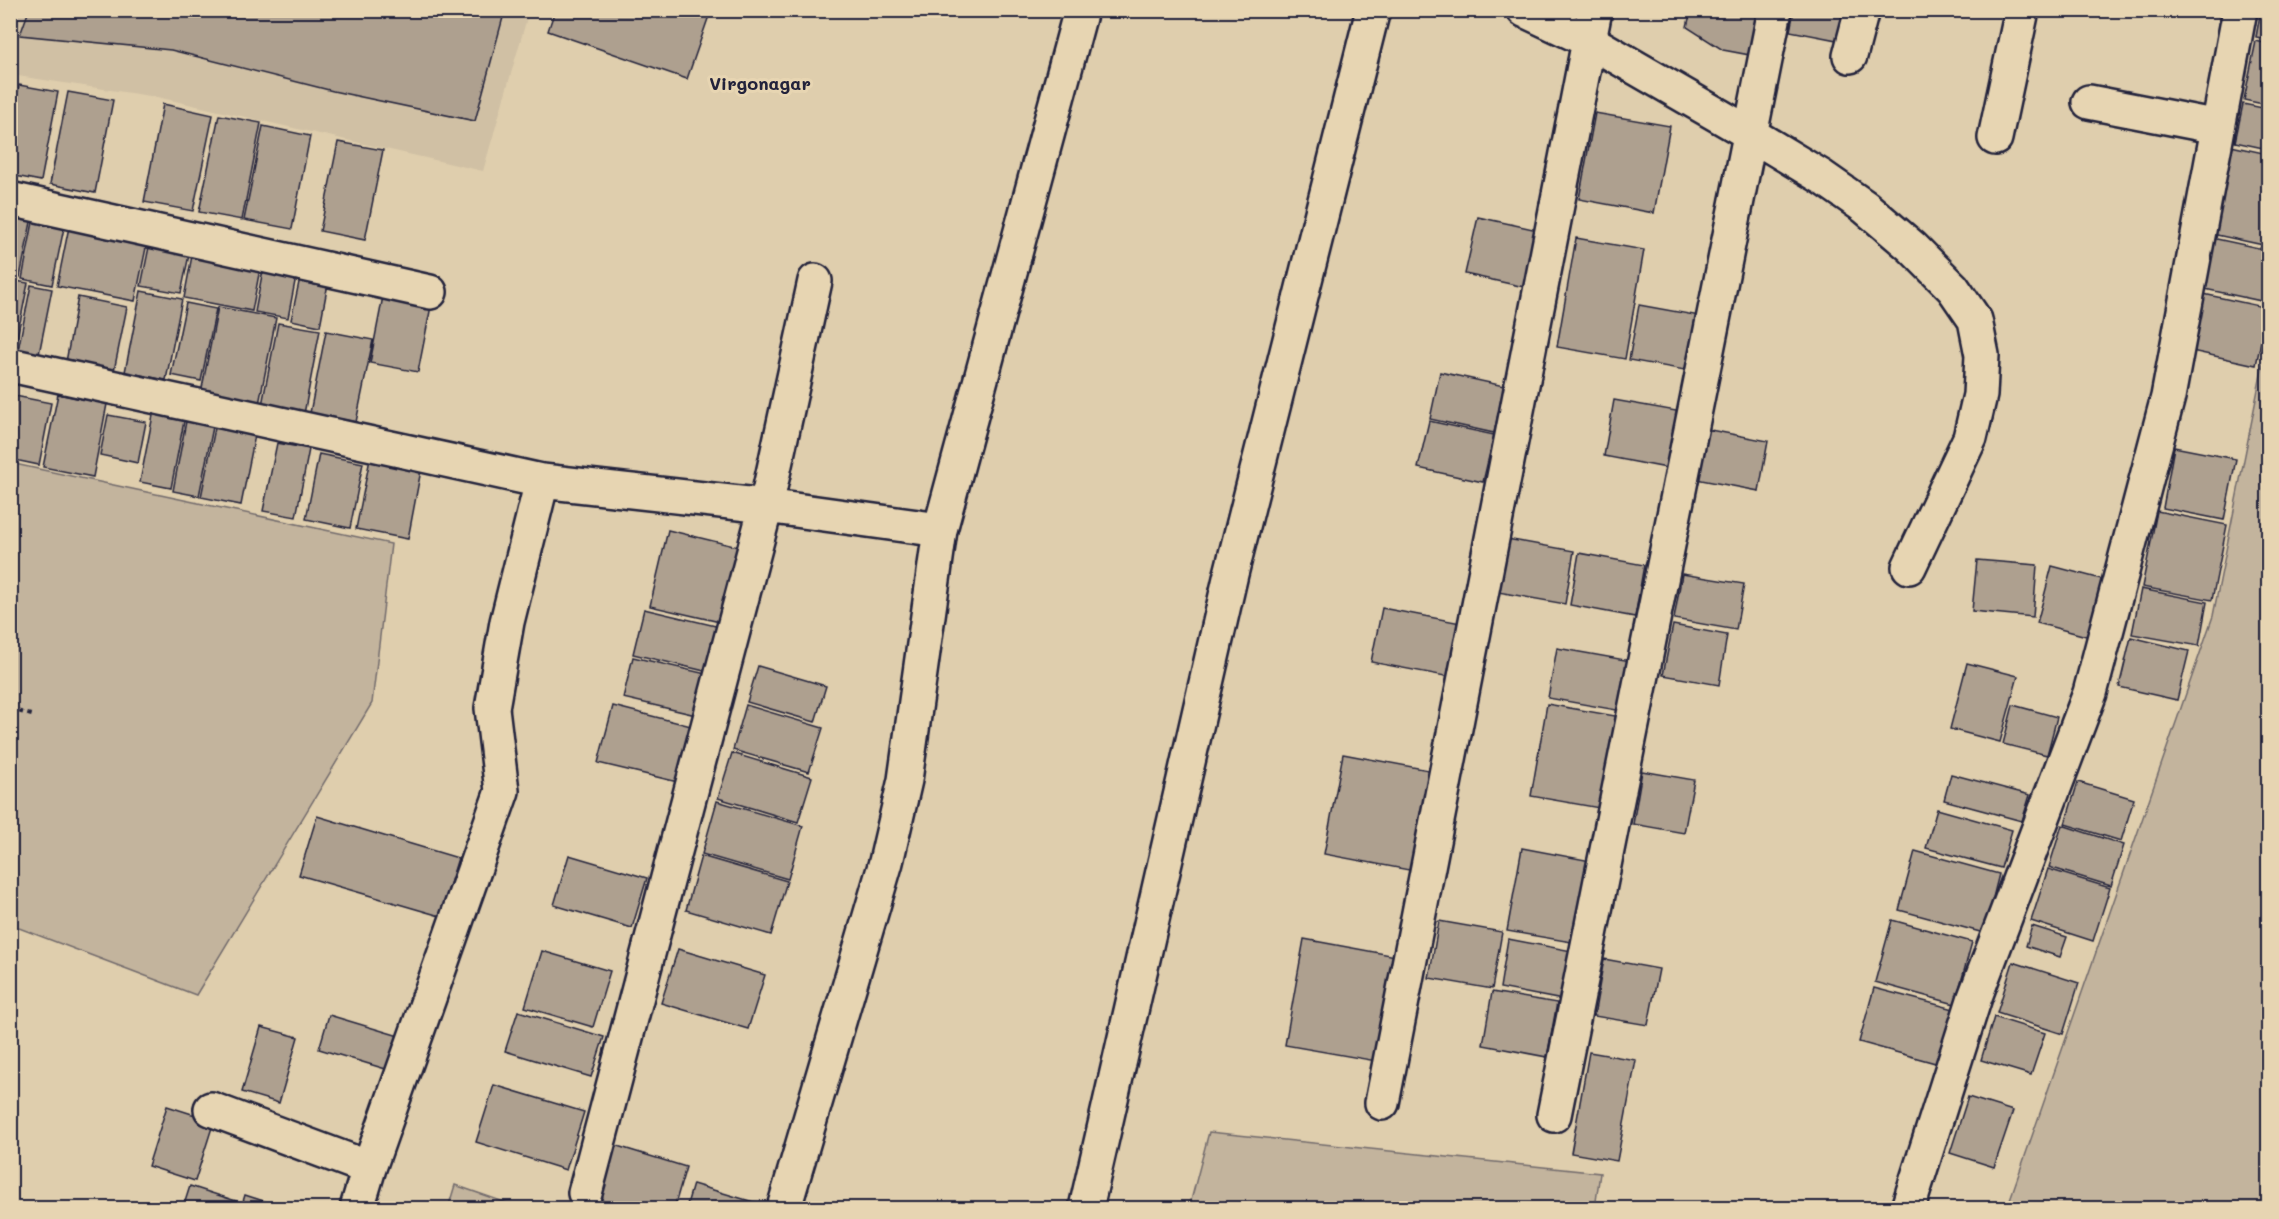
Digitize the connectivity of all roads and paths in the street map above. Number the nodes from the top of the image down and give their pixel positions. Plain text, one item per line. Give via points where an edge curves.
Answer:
1 (1081, 10) edge
2 (1373, 10) edge
3 (1524, 10) edge
4 (1774, 10) edge
5 (1862, 10) edge
6 (2022, 10) edge
7 (2240, 10) edge
8 (1592, 25) edge
9 (1850, 56) dead end
10 (2089, 102) dead end
11 (2218, 127) junction
12 (1749, 133) junction
13 (1995, 138) dead end
14 (10, 200) edge
15 (815, 281) dead end
16 (430, 292) dead end
17 (10, 365) edge
18 (542, 481) junction
19 (766, 506) junction
20 (940, 530) junction
21 (1909, 567) dead end
22 (10, 709) edge
23 (35, 716) dead end
24 (1382, 1103) dead end
25 (211, 1109) dead end
26 (1554, 1115) dead end
27 (369, 1168) junction
28 (585, 1193) dead end
29 (357, 1209) edge
30 (784, 1209) edge
31 (1086, 1209) edge
32 (1908, 1209) edge

1 - 20 street
2 - 31 street via 1231,574
3 - 8 street
4 - 12 street
5 - 9 street
6 - 13 street
7 - 11 street
8 - 12 street
8 - 24 street
10 - 11 street
11 - 32 street via 2168,397 2090,693 1975,997
12 - 21 street via 1865,207 1953,288 1975,320 1983,355 1980,395 1970,438
12 - 26 street
14 - 16 street
15 - 19 street
17 - 18 street
18 - 19 street
18 - 27 street via 507,622 492,708 502,791
19 - 20 street
19 - 28 street
20 - 30 street via 905,780 889,850
22 - 23 path
25 - 27 street
27 - 29 street

